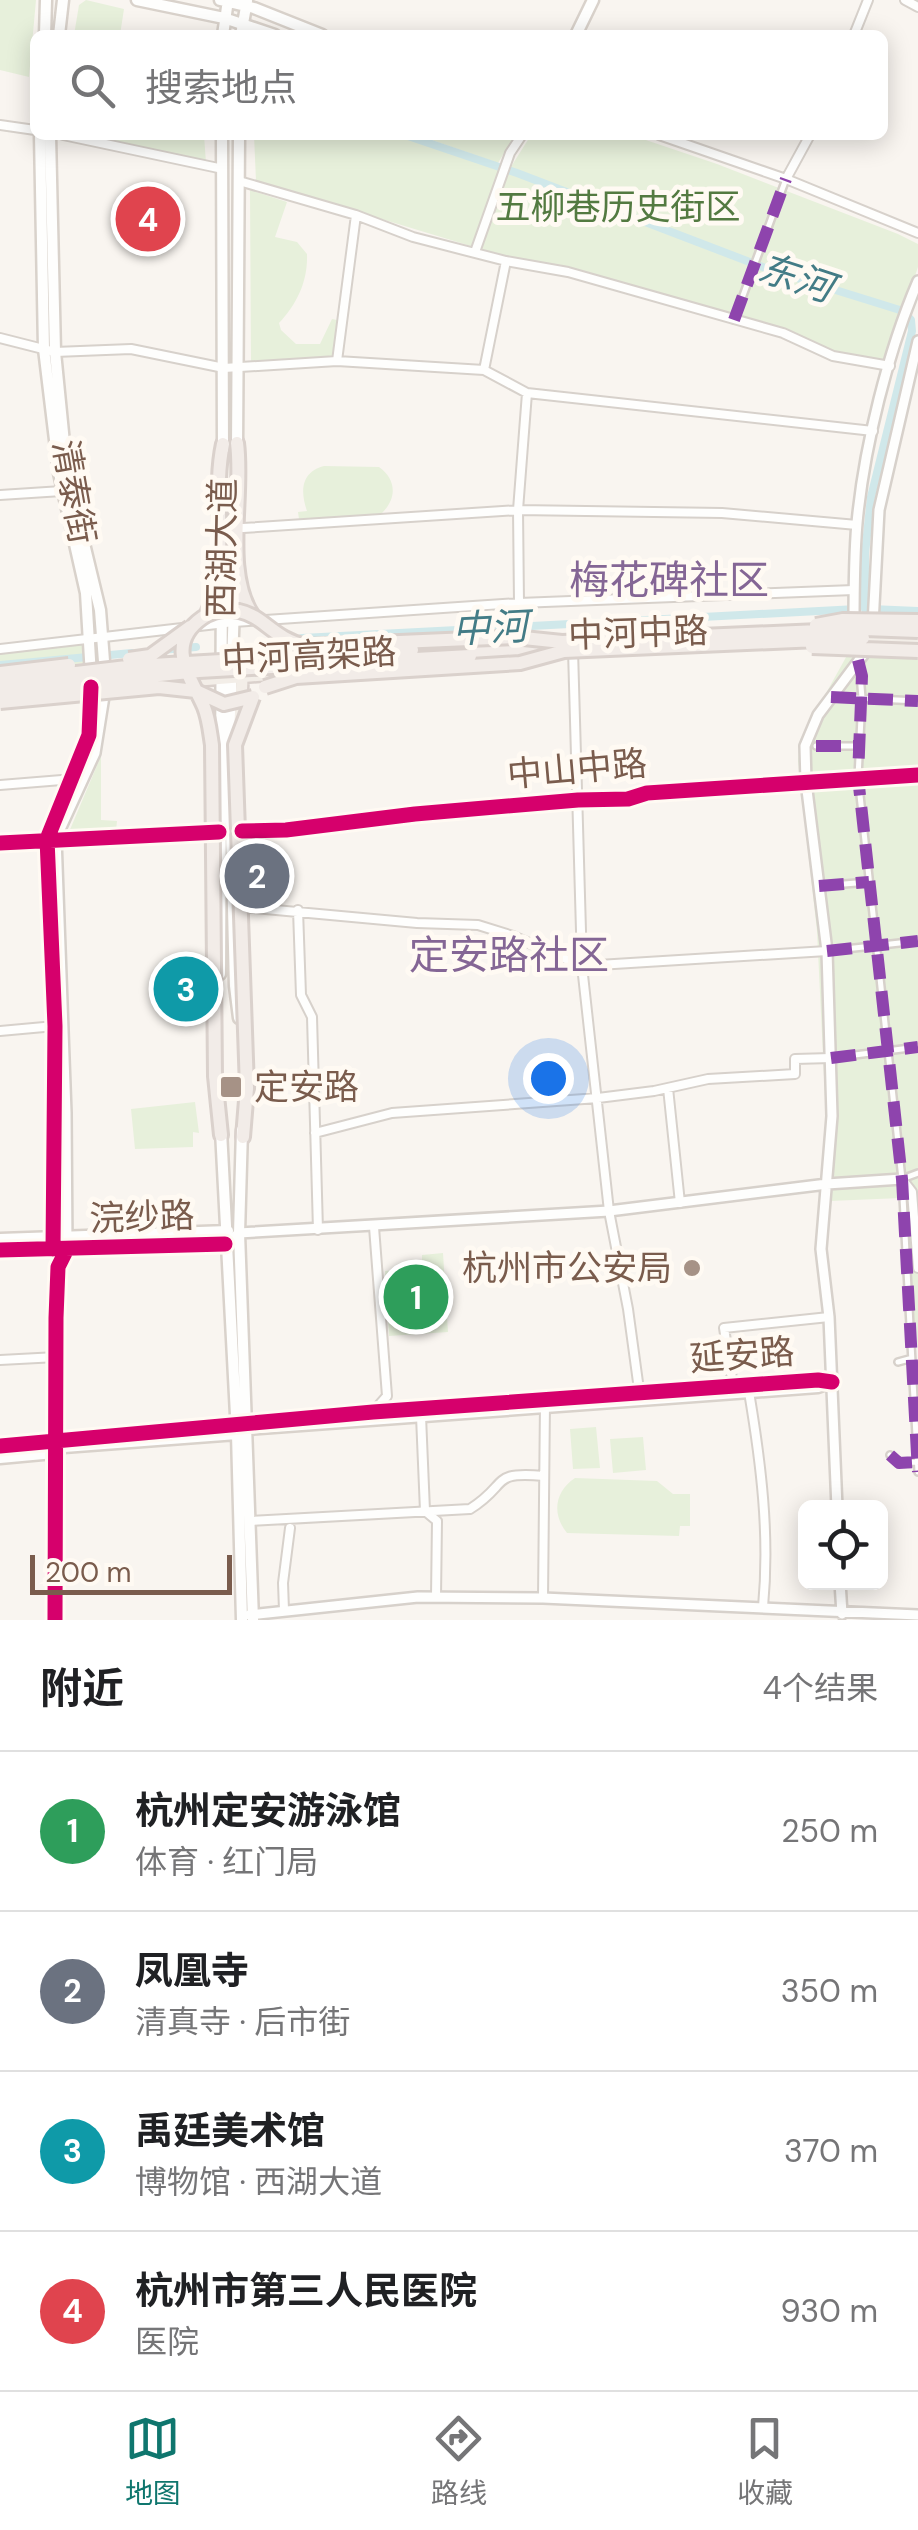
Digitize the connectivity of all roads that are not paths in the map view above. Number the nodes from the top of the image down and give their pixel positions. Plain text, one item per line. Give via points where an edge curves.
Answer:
1 (46, 0) edge
2 (63, 0) edge
3 (138, 0) edge
4 (594, 0) edge
5 (868, 0) edge
6 (905, 0) edge
7 (225, 1) edge
8 (246, 3) edge
9 (918, 7) edge
10 (224, 18) junction
11 (241, 29) edge
12 (46, 30) edge
13 (60, 30) edge
14 (223, 30) edge
15 (310, 30) edge
16 (579, 30) edge
17 (856, 30) edge
18 (0, 126) edge
19 (30, 129) edge
20 (40, 140) edge
21 (50, 140) edge
22 (87, 140) edge
23 (222, 140) edge
24 (238, 140) edge
25 (519, 140) edge
26 (674, 140) edge
27 (807, 140) edge
28 (223, 169) junction
29 (786, 179) junction
30 (239, 181) junction
31 (356, 215) junction
32 (918, 232) edge
33 (475, 252) junction
34 (506, 262) junction
35 (918, 281) edge
36 (734, 320) junction
37 (0, 338) edge
38 (918, 341) edge
39 (50, 350) junction
40 (337, 361) junction
41 (890, 366) junction
42 (224, 368) junction
43 (238, 369) junction
44 (484, 370) junction
45 (527, 393) junction
46 (873, 430) junction
47 (230, 444) junction
48 (62, 491) junction
49 (0, 495) edge
50 (518, 510) junction
51 (857, 525) junction
52 (243, 528) dead end
53 (854, 592) junction
54 (519, 602) junction
55 (253, 616) junction
56 (203, 618) junction
57 (854, 620) junction
58 (876, 620) junction
59 (228, 622) junction
60 (918, 626) edge
61 (268, 629) junction
62 (780, 638) junction
63 (97, 642) junction
64 (855, 643) junction
65 (872, 643) junction
66 (918, 645) edge
67 (568, 646) junction
68 (0, 649) edge
69 (227, 654) junction
70 (858, 660) junction
71 (98, 664) junction
72 (0, 677) edge
73 (231, 680) junction
74 (98, 686) junction
75 (265, 687) junction
76 (196, 691) junction
77 (0, 696) edge
78 (253, 697) junction
79 (831, 697) junction
80 (862, 698) junction
81 (918, 700) edge
82 (816, 746) dead end
83 (860, 746) junction
84 (918, 774) edge
85 (858, 777) junction
86 (74, 779) junction
87 (806, 782) junction
88 (0, 785) edge
89 (578, 800) junction
90 (231, 831) junction
91 (52, 839) junction
92 (0, 843) edge
93 (870, 882) junction
94 (819, 886) junction
95 (242, 907) dead end
96 (298, 910) junction
97 (918, 941) edge
98 (877, 946) junction
99 (827, 951) junction
100 (582, 966) junction
101 (54, 1026) junction
102 (0, 1031) edge
103 (918, 1047) edge
104 (888, 1050) junction
105 (831, 1058) junction
106 (668, 1088) junction
107 (598, 1098) junction
108 (315, 1133) junction
109 (221, 1135) junction
110 (243, 1137) junction
111 (918, 1173) edge
112 (902, 1179) junction
113 (827, 1184) junction
114 (680, 1204) junction
115 (608, 1211) junction
116 (374, 1227) junction
117 (225, 1230) junction
118 (318, 1230) junction
119 (239, 1233) junction
120 (67, 1236) junction
121 (0, 1239) edge
122 (53, 1243) junction
123 (225, 1244) junction
124 (67, 1249) junction
125 (0, 1250) edge
126 (918, 1268) edge
127 (830, 1318) junction
128 (56, 1357) junction
129 (909, 1359) dead end
130 (0, 1360) edge
131 (898, 1362) dead end
132 (832, 1382) junction
133 (733, 1385) junction
134 (748, 1392) junction
135 (640, 1396) junction
136 (545, 1403) junction
137 (372, 1412) junction
138 (421, 1416) junction
139 (242, 1428) junction
140 (54, 1440) junction
141 (0, 1446) edge
142 (54, 1454) junction
143 (890, 1455) dead end
144 (0, 1458) edge
145 (917, 1462) edge
146 (918, 1472) edge
147 (544, 1476) junction
148 (837, 1500) edge
149 (425, 1511) junction
150 (250, 1521) junction
151 (290, 1528) dead end
152 (840, 1590) edge
153 (436, 1597) junction
154 (544, 1598) junction
155 (762, 1607) junction
156 (284, 1610) junction
157 (842, 1614) junction
158 (918, 1615) edge
159 (790, 1616) edge
160 (247, 1617) edge
161 (900, 1618) edge
162 (55, 1620) edge

1 - 12 main road
2 - 13 main road
3 - 10 main road
4 - 16 main road
5 - 17 street
6 - 9 street
7 - 8 main road
7 - 10 main road
8 - 11 main road
8 - 15 main road
10 - 11 main road
10 - 14 main road
18 - 19 street
20 - 39 main road, 清泰街
21 - 39 main road, 清泰街
22 - 28 street
23 - 28 main road, 西湖大道
24 - 30 main road, 西湖大道
25 - 33 street
26 - 29 street
27 - 29 street
28 - 42 main road, 西湖大道
29 - 32 street
29 - 36 street
30 - 31 street
30 - 43 main road, 西湖大道
31 - 33 street
31 - 40 street
33 - 34 street
34 - 36 street via 568,272
34 - 44 street
35 - 41 street
36 - 41 street via 833,356
37 - 39 street
38 - 58 street via 879,510
39 - 42 street via 131,349
39 - 48 main road, 清泰街
39 - 63 main road, 清泰街 via 66,474 98,600
40 - 43 street
40 - 44 street
41 - 46 street
42 - 43 street
42 - 47 main road, 西湖大道
43 - 47 main road, 西湖大道
44 - 45 street
45 - 46 street
45 - 50 street
46 - 51 street
47 - 55 highway via 240,464 238,580
47 - 56 highway via 219,465 218,582
47 - 59 main road, 西湖大道
48 - 49 street
48 - 63 main road, 清泰街
50 - 51 street via 722,513
50 - 52 street
50 - 54 street
51 - 53 street
53 - 54 street, 中河中路
53 - 57 street
54 - 59 street, 中河中路
55 - 56 highway, bridge via 228,609
55 - 61 highway, bridge
56 - 72 highway, bridge via 150,656
56 - 76 highway, bridge via 183,646 182,662
57 - 58 main road, 中河中路
57 - 64 street
57 - 67 main road, 中河中路
58 - 60 main road, 中河中路
58 - 65 street
59 - 63 street, 中河中路
59 - 69 main road, 西湖大道
60 - 62 highway, 中河高架路, bridge
61 - 67 highway, bridge via 306,646 514,637
61 - 75 highway, bridge via 276,659
62 - 66 highway, bridge via 834,649
62 - 67 highway, 中河高架路, bridge
63 - 68 street, 中河中路
63 - 71 main road, 清泰街
64 - 65 main road, 中河中路
64 - 67 main road, 中河中路
64 - 70 street
65 - 66 main road, 中河中路
65 - 70 street
67 - 69 main road, 中河中路
67 - 72 highway, 中河高架路, bridge
67 - 73 main road, 中河中路
67 - 75 highway, bridge via 520,663 296,677
67 - 77 highway, 中河高架路, bridge via 199,671
67 - 89 street
69 - 71 main road, 中河中路
69 - 73 main road, 西湖大道
70 - 79 street
70 - 80 street
71 - 72 main road, 中河中路
71 - 74 main road, 清泰街
73 - 74 main road, 中河中路
73 - 90 main road, 西湖大道
73 - 90 main road
74 - 77 main road, 中河中路
74 - 86 street, 清泰街
74 - 91 street, 清泰街 via 95,752
75 - 78 highway, bridge
76 - 77 highway, bridge
76 - 78 highway, bridge via 224,704
76 - 109 highway, bridge via 212,745
78 - 110 highway, bridge via 235,745
79 - 80 street
79 - 87 street via 805,746
80 - 81 street
80 - 83 street
82 - 83 street
83 - 85 street
84 - 85 street, 中山中路
85 - 87 street, 中山中路
85 - 93 street
86 - 88 street
86 - 91 street, 清泰街
87 - 89 street, 中山中路
87 - 94 street
89 - 90 street, 中山中路
89 - 100 street
90 - 91 street, 中山中路
90 - 109 main road, 西湖大道
90 - 110 main road, 西湖大道
91 - 92 street, 中山中路
91 - 101 street
91 - 120 street
93 - 94 street
93 - 98 street
94 - 99 street
95 - 96 street
96 - 100 street via 478,924
96 - 108 street via 301,995 312,1017
97 - 98 street
98 - 99 street
98 - 104 street
99 - 100 street
99 - 105 street
100 - 107 street
101 - 102 street
101 - 122 street
103 - 104 street
104 - 105 street
104 - 112 street
105 - 106 street via 795,1059 795,1074
105 - 113 street
106 - 107 street
106 - 114 street
107 - 108 street via 392,1114
107 - 115 street
108 - 118 street
109 - 117 main road, 西湖大道
110 - 119 main road, 西湖大道
111 - 112 street
112 - 113 street
112 - 126 street via 912,1192
112 - 145 street
113 - 114 street
113 - 127 street via 821,1249
114 - 115 street
115 - 116 street
115 - 135 street
116 - 118 street
116 - 137 street via 387,1396
117 - 119 main road
117 - 120 main road
117 - 123 main road, 西湖大道
118 - 119 street
119 - 123 street
119 - 139 main road, 西湖大道
120 - 122 main road
120 - 124 street
121 - 122 main road
122 - 124 main road, 浣纱路
122 - 125 main road, 浣纱路
123 - 124 main road, 浣纱路
123 - 139 main road, 西湖大道
124 - 128 street via 58,1267
127 - 132 street
127 - 133 street via 724,1328
128 - 130 street
128 - 140 street
129 - 131 street
132 - 133 main road, 延安路
132 - 134 main road, 延安路
132 - 148 street
133 - 135 main road, 延安路
134 - 135 main road, 延安路
134 - 155 street via 761,1460 767,1567
135 - 136 main road, 延安路
136 - 137 main road, 延安路
136 - 138 main road, 延安路
136 - 147 street
137 - 139 main road, 延安路
138 - 139 main road, 延安路
138 - 149 street
139 - 140 main road, 延安路
139 - 142 main road, 延安路 via 64,1447
139 - 150 main road, 西湖大道
139 - 160 main road, 西湖大道
140 - 141 main road, 延安路
140 - 142 street
142 - 144 main road, 延安路
142 - 162 street
143 - 145 street via 900,1464
145 - 146 street
147 - 149 street via 504,1476 470,1509
147 - 154 street
149 - 150 street
149 - 153 street via 436,1521
150 - 160 main road, 西湖大道
151 - 156 street
152 - 157 street
153 - 154 street
153 - 156 street
154 - 155 street
155 - 159 street
156 - 160 street
157 - 159 street
157 - 161 street
158 - 161 street

